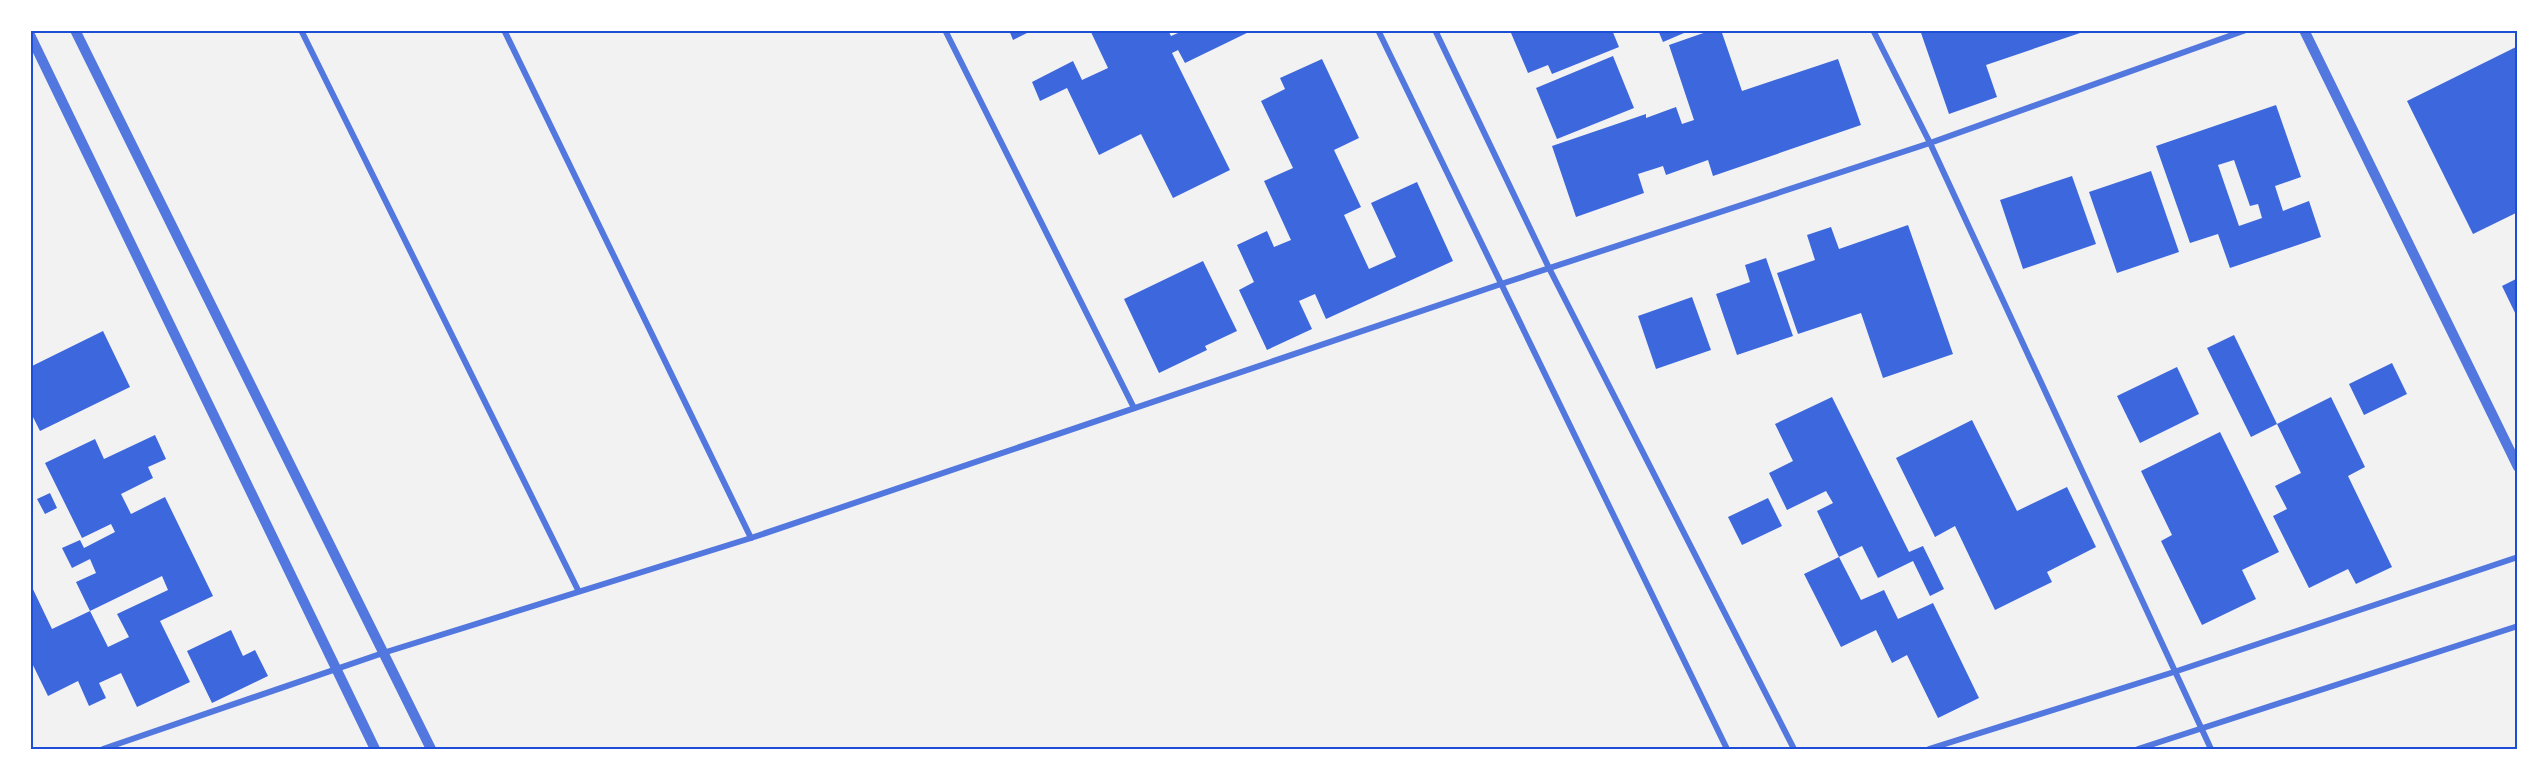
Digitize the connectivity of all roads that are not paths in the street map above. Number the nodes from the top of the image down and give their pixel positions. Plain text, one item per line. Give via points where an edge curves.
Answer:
1 (75, 30) edge
2 (301, 30) edge
3 (504, 30) edge
4 (945, 30) edge
5 (1378, 30) edge
6 (1435, 30) edge
7 (1873, 30) edge
8 (2246, 30) edge
9 (2304, 30) edge
10 (30, 35) edge
11 (1930, 143) junction
12 (1549, 268) junction
13 (1501, 284) junction
14 (1134, 408) junction
15 (2518, 467) edge
16 (751, 538) junction
17 (2518, 557) edge
18 (578, 590) junction
19 (2518, 626) edge
20 (383, 653) junction
21 (336, 669) junction
22 (2174, 672) junction
23 (2201, 727) junction
24 (103, 749) edge
25 (375, 749) edge
26 (431, 749) edge
27 (1727, 749) edge
28 (1794, 749) edge
29 (1929, 749) edge
30 (2138, 749) edge
31 (2211, 749) edge

1 - 20 street
2 - 18 street
3 - 16 street
4 - 14 street
5 - 13 street
6 - 12 street
7 - 11 street
8 - 11 street
9 - 15 street
10 - 21 street
11 - 12 street
11 - 22 street
12 - 13 street
12 - 28 street
13 - 14 street
13 - 27 street
14 - 16 street
16 - 18 street
17 - 22 street
18 - 20 street
19 - 23 street
20 - 21 street
20 - 26 street
21 - 24 street
21 - 25 street
22 - 23 street
22 - 29 street
23 - 30 street
23 - 31 street

